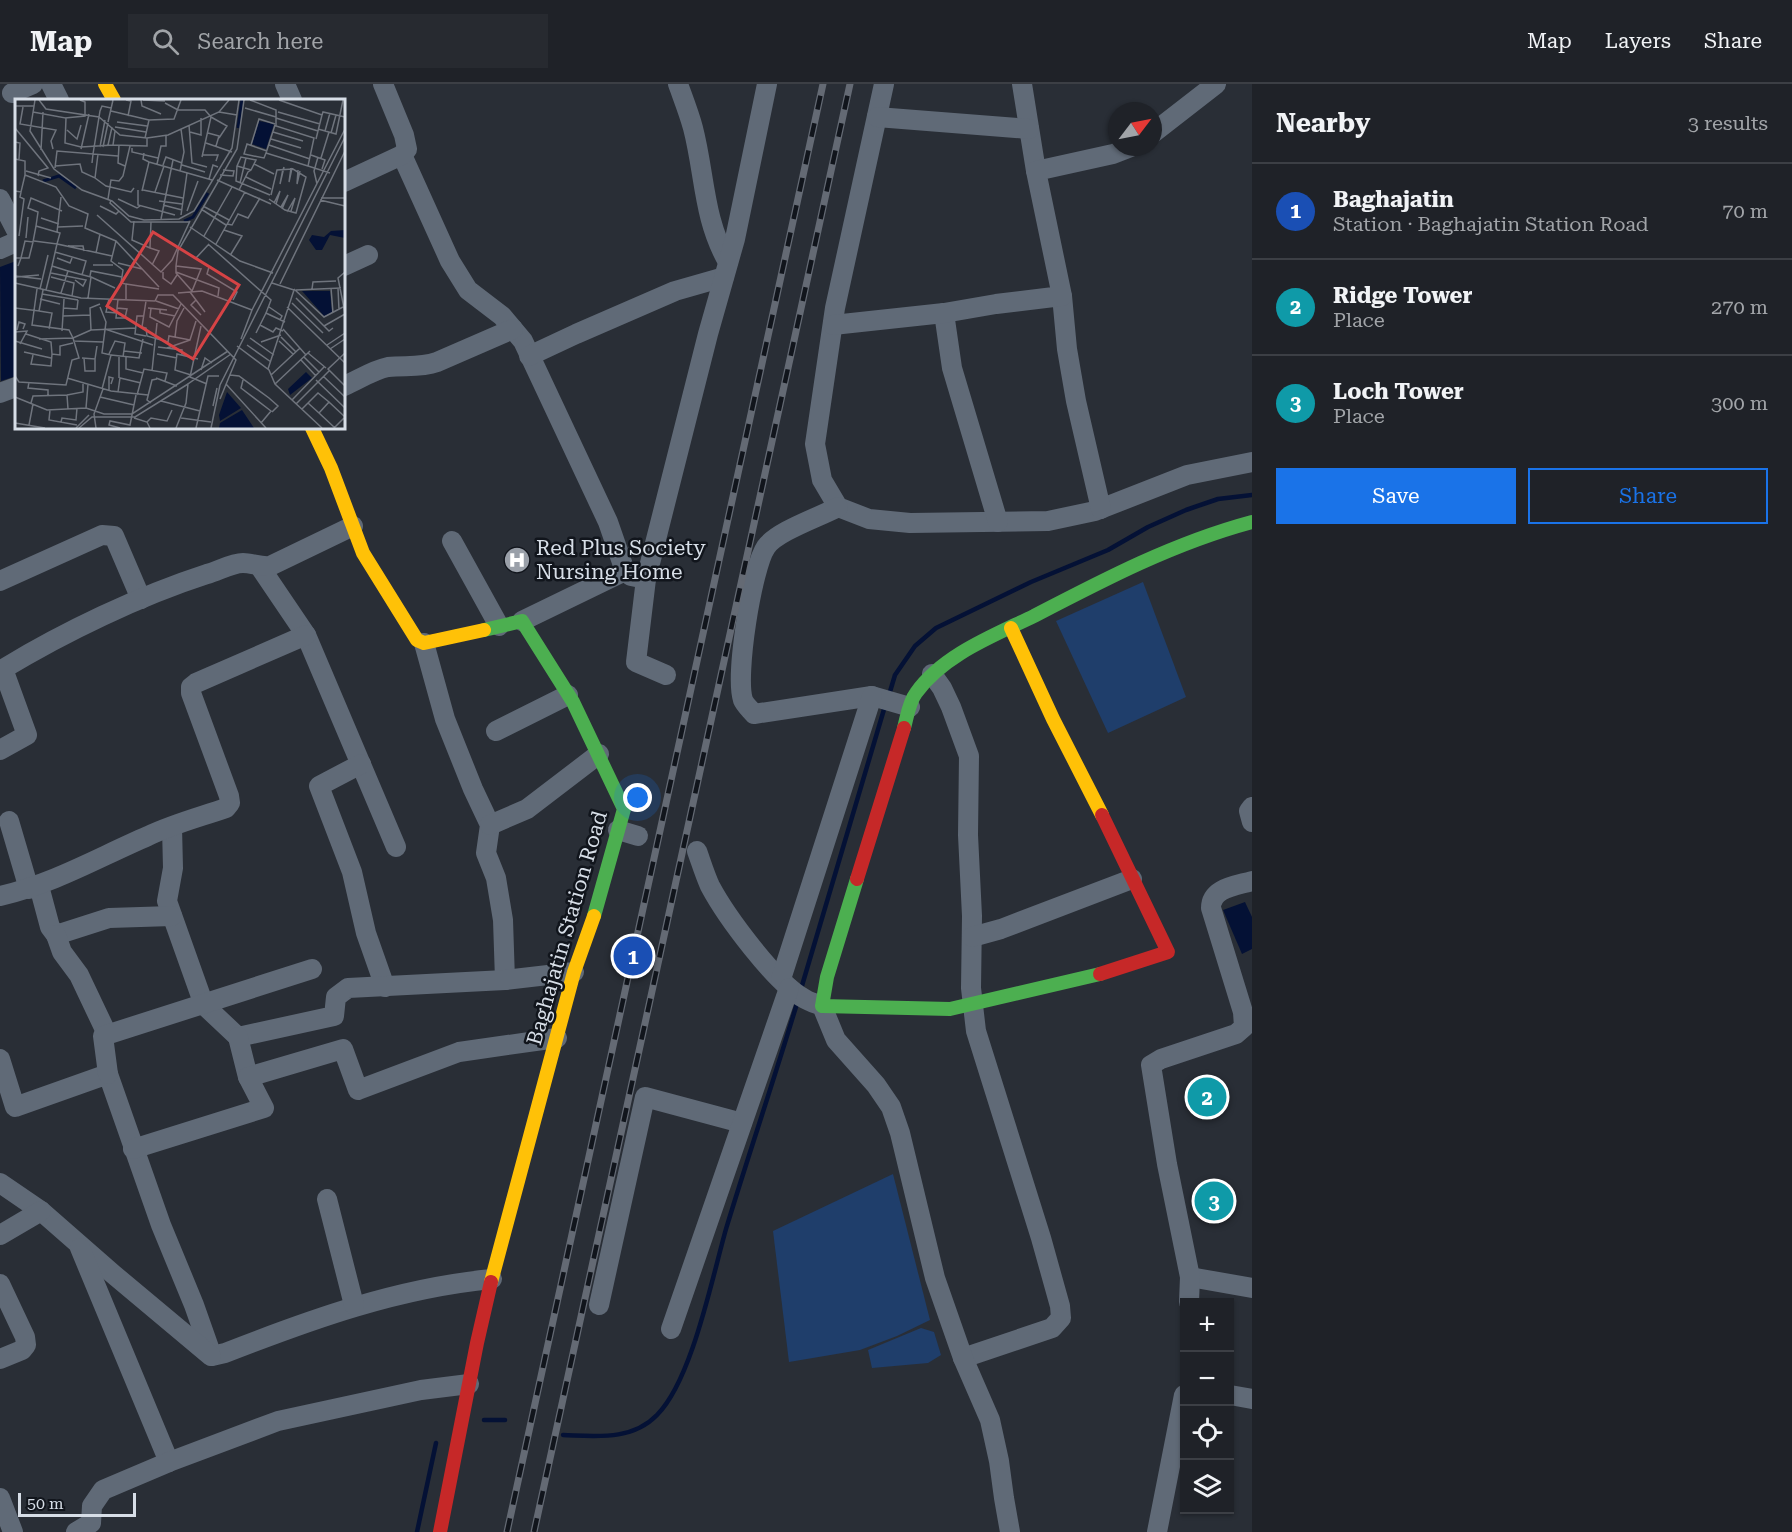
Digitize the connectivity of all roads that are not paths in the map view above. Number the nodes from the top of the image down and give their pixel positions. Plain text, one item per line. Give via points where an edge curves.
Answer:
1 (33, 84) edge
2 (51, 84) edge
3 (105, 84) edge
4 (285, 84) edge
5 (383, 84) edge
6 (678, 84) edge
7 (767, 84) edge
8 (884, 84) edge
9 (1022, 84) edge
10 (1216, 84) edge
11 (12, 93) dead end
12 (58, 99) edge
13 (113, 99) edge
14 (292, 99) edge
15 (877, 117) junction
16 (1162, 126) edge
17 (1029, 129) junction
18 (402, 155) junction
19 (1108, 155) edge
20 (1036, 171) junction
21 (345, 182) edge
22 (0, 199) edge
23 (15, 229) edge
24 (15, 242) edge
25 (0, 249) edge
26 (368, 255) dead end
27 (345, 266) edge
28 (726, 269) junction
29 (1062, 296) junction
30 (944, 313) junction
31 (832, 325) junction
32 (513, 329) junction
33 (529, 356) junction
34 (345, 386) edge
35 (15, 387) edge
36 (0, 393) edge
37 (312, 429) edge
38 (1252, 462) edge
39 (1101, 509) junction
40 (831, 511) junction
41 (998, 522) junction
42 (1252, 522) edge
43 (353, 526) junction
44 (452, 541) dead end
45 (260, 567) junction
46 (626, 572) junction
47 (646, 579) junction
48 (0, 581) edge
49 (141, 599) junction
50 (522, 621) junction
51 (499, 626) junction
52 (1011, 628) junction
53 (306, 635) junction
54 (424, 643) junction
55 (932, 674) junction
56 (666, 675) dead end
57 (568, 695) junction
58 (872, 696) junction
59 (905, 705) junction
60 (495, 731) dead end
61 (0, 750) edge
62 (599, 754) junction
63 (361, 764) junction
64 (1252, 807) edge
65 (9, 820) dead end
66 (1252, 822) edge
67 (490, 825) junction
68 (172, 827) junction
69 (618, 830) junction
70 (638, 836) dead end
71 (396, 847) dead end
72 (697, 851) dead end
73 (1132, 879) junction
74 (1252, 881) edge
75 (34, 888) junction
76 (0, 896) edge
77 (172, 916) junction
78 (56, 935) junction
79 (972, 937) junction
80 (312, 969) dead end
81 (574, 972) junction
82 (505, 980) junction
83 (385, 987) junction
84 (799, 993) junction
85 (204, 1005) junction
86 (973, 1005) junction
87 (334, 1016) junction
88 (107, 1034) junction
89 (238, 1037) junction
90 (557, 1038) junction
91 (343, 1049) junction
92 (0, 1059) edge
93 (108, 1074) junction
94 (248, 1077) junction
95 (3, 1084) edge
96 (742, 1123) junction
97 (133, 1149) junction
98 (0, 1183) edge
99 (327, 1199) dead end
100 (41, 1211) junction
101 (0, 1234) edge
102 (78, 1244) junction
103 (1190, 1277) junction
104 (492, 1279) junction
105 (0, 1284) edge
106 (1252, 1288) edge
107 (1189, 1298) edge
108 (354, 1305) junction
109 (599, 1305) dead end
110 (671, 1329) dead end
111 (212, 1356) junction
112 (963, 1358) junction
113 (0, 1359) edge
114 (469, 1384) junction
115 (1234, 1396) edge
116 (1252, 1399) edge
117 (1183, 1406) edge
118 (169, 1462) junction
119 (0, 1498) edge
120 (13, 1532) edge
121 (75, 1532) edge
122 (440, 1532) edge
123 (1010, 1532) edge
124 (1157, 1532) edge

1 - 11 street
2 - 12 street
3 - 13 street
4 - 14 street
5 - 18 street via 404,135 407,149
6 - 28 street via 693,127 706,199
7 - 28 street
8 - 15 street
9 - 17 street
10 - 16 street
15 - 17 street
15 - 31 street
17 - 20 street
18 - 21 street
18 - 32 street via 450,261 468,290
19 - 20 street
20 - 29 street
22 - 23 street
24 - 25 street
26 - 27 street
28 - 33 street
28 - 47 street
29 - 30 street
29 - 39 street via 1076,401
30 - 31 street
30 - 41 street via 952,368
31 - 40 street via 815,444
32 - 33 street
32 - 34 street via 424,367 388,367
33 - 46 street via 608,522
35 - 36 street
37 - 43 street
38 - 39 street via 1187,475
39 - 41 street via 1048,521
40 - 41 street via 910,523
40 - 58 street via 766,546 745,633 743,700 754,714
42 - 52 street via 1189,541 1110,576
43 - 45 street via 270,566
43 - 54 street via 363,553 417,639
44 - 51 street
45 - 49 street via 242,563
45 - 53 street
46 - 47 street
46 - 50 street
47 - 56 street via 636,662
48 - 49 street via 111,534
49 - 61 street via 3,669 27,735
50 - 51 street
50 - 57 street, Baghajatin Station Road
51 - 54 street
52 - 55 street
52 - 73 street
53 - 63 street
53 - 68 street via 191,687 230,803 226,808
54 - 67 street via 446,719
55 - 59 street
55 - 79 street via 951,707 969,756
57 - 60 street
57 - 62 street, Baghajatin Station Road
58 - 59 street
58 - 84 street
59 - 84 street via 826,977
62 - 67 street via 527,809
62 - 69 street, Baghajatin Station Road via 624,809
63 - 71 street
63 - 83 street via 319,786 352,872 366,933
64 - 66 street
65 - 75 street
67 - 82 street via 486,853 496,878 503,920
68 - 75 street
68 - 77 street via 173,868 167,901
69 - 70 street
69 - 81 street, Baghajatin Station Road
72 - 84 street via 709,884 728,917
73 - 79 street
73 - 86 street via 1168,952 1096,975
74 - 103 street via 1216,893 1211,899 1244,1026 1236,1034 1151,1065
75 - 76 street
75 - 78 street
77 - 78 street via 109,918
77 - 85 street
78 - 88 street
79 - 86 street
80 - 85 street
81 - 82 street
81 - 90 street, Baghajatin Station Road
82 - 83 street
83 - 87 street via 348,988 336,997
84 - 86 street via 929,1009
84 - 96 street
84 - 112 street via 891,1107 935,1278
85 - 88 street
85 - 89 street
86 - 112 street via 976,1030 1041,1238 1061,1318 1052,1328
87 - 89 street
87 - 91 street
88 - 93 street via 104,1036
89 - 94 street
90 - 91 street via 459,1052 358,1090
90 - 104 street, Baghajatin Station Road
91 - 94 street
92 - 95 street
93 - 95 street via 15,1107
93 - 97 street
94 - 97 street via 264,1108
96 - 109 street via 645,1097
96 - 110 street
97 - 111 street
98 - 100 street
99 - 108 street
100 - 101 street
100 - 102 street
102 - 111 street
102 - 118 street
103 - 106 street
103 - 107 street
104 - 108 street via 459,1282
104 - 114 street, Baghajatin Station Road
105 - 113 street via 26,1345
108 - 111 street
112 - 123 street via 990,1420
114 - 118 street via 278,1420
114 - 122 street, Baghajatin Station Road
115 - 116 street
117 - 124 street
118 - 121 street via 103,1490 92,1506 91,1522
119 - 120 street

